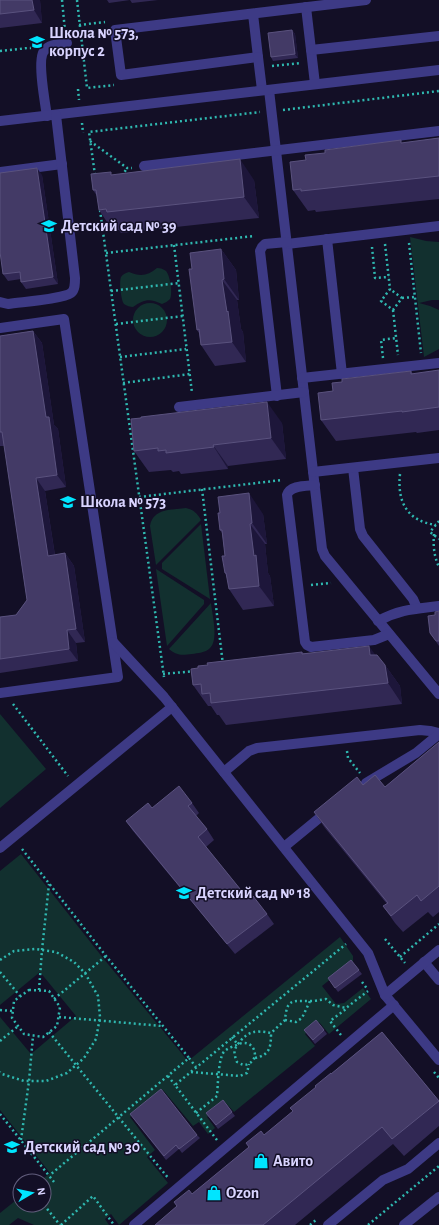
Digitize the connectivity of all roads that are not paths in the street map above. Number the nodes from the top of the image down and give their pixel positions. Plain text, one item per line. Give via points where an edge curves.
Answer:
1 (366, 0) edge
2 (306, 7) junction
3 (253, 14) junction
4 (439, 36) edge
5 (67, 43) road end
6 (311, 50) junction
7 (258, 57) junction
8 (439, 70) edge
9 (315, 84) junction
10 (265, 90) junction
11 (51, 115) junction
12 (0, 121) edge
13 (439, 131) edge
14 (276, 151) junction
15 (62, 164) junction
16 (144, 166) road end
17 (0, 172) edge
18 (439, 226) edge
19 (327, 239) junction
20 (287, 243) junction
21 (0, 302) edge
22 (0, 328) edge
23 (439, 363) edge
24 (342, 374) junction
25 (302, 378) junction
26 (304, 392) junction
27 (277, 396) junction
28 (179, 407) dead end
29 (439, 458) edge
30 (353, 468) junction
31 (313, 472) junction
32 (315, 485) junction
33 (439, 606) edge
34 (417, 608) junction
35 (378, 621) junction
36 (389, 634) junction
37 (113, 642) junction
38 (2, 693) edge
39 (439, 694) edge
40 (172, 707) junction
41 (439, 734) edge
42 (224, 772) junction
43 (355, 789) edge
44 (338, 803) edge
45 (284, 847) junction
46 (0, 848) edge
47 (439, 950) edge
48 (424, 962) junction
49 (439, 980) edge
50 (385, 995) junction
51 (394, 1005) junction
52 (437, 1054) edge
53 (439, 1144) edge
54 (439, 1196) edge
55 (134, 1225) edge
56 (328, 1225) edge
57 (404, 1225) edge

1 - 2 street
2 - 3 street
2 - 6 street
3 - 7 street
3 - 7 street via 115,30 120,75
4 - 6 street
5 - 11 street via 53,45 44,51 40,61
6 - 9 street
7 - 10 street
8 - 9 street
9 - 10 street
10 - 11 street
10 - 14 street
11 - 12 street
11 - 15 street
13 - 14 street
14 - 16 street
14 - 20 street
15 - 17 street
15 - 21 street via 74,288 71,293 62,297 8,304
18 - 19 street
19 - 20 street
19 - 24 street
20 - 25 street
20 - 27 street via 265,244 260,250
22 - 37 street via 64,319
23 - 24 street
24 - 25 street
25 - 26 street
26 - 27 street
26 - 31 street
27 - 28 street
29 - 30 street
30 - 31 street
30 - 34 street via 363,536
31 - 32 street
32 - 35 street via 325,556
32 - 36 street via 292,488 287,494 305,642 311,647 374,640
33 - 34 street
34 - 35 street via 391,614
35 - 36 street
36 - 39 street
37 - 38 street via 118,677
37 - 40 street
40 - 42 street
40 - 46 street
41 - 42 street via 420,730 257,748
41 - 43 street via 416,753
42 - 45 street
44 - 45 street
45 - 50 street via 368,952
47 - 48 street
48 - 49 street
48 - 50 street
50 - 51 street
51 - 52 street
51 - 55 street
53 - 56 street via 408,1169 383,1180
54 - 57 street

